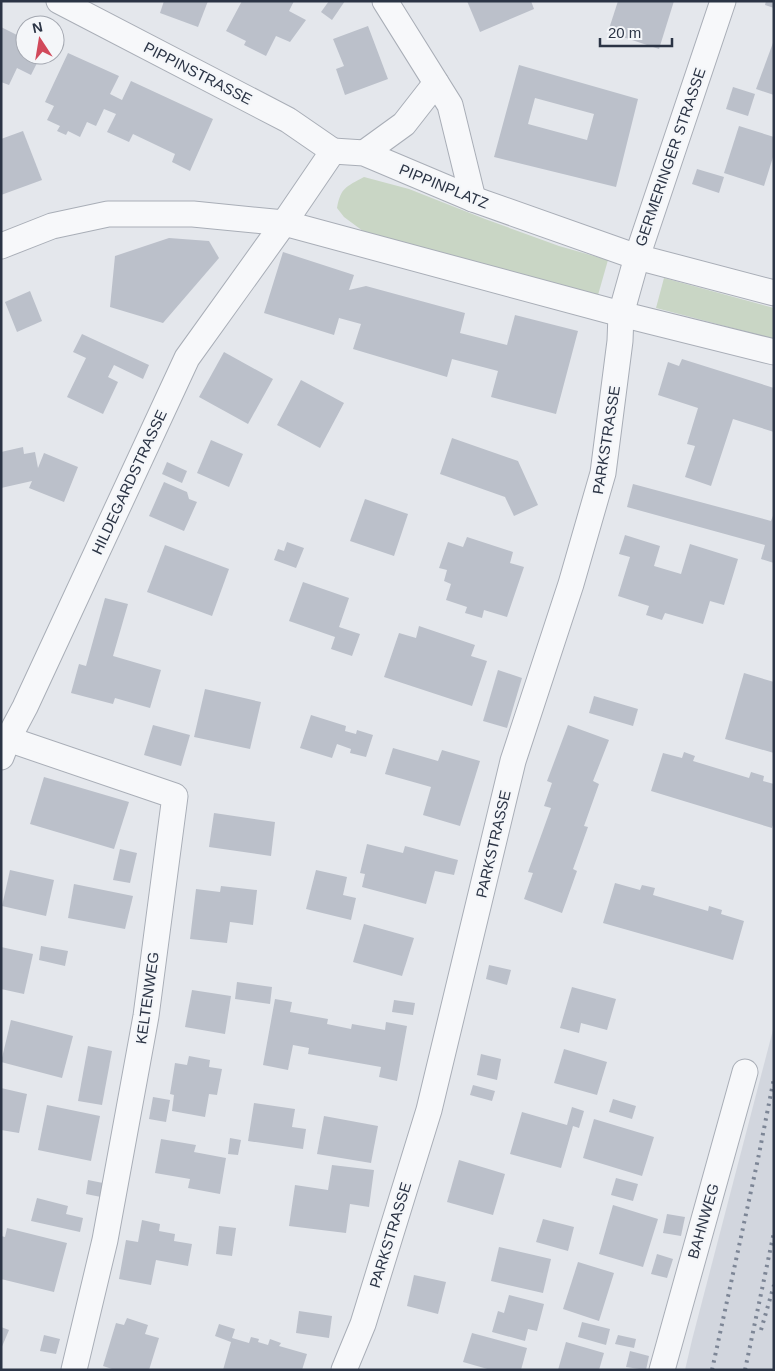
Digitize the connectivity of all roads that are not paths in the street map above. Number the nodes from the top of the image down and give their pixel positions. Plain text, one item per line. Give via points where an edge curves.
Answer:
1 (59, 1) edge
2 (385, 1) edge
3 (723, 1) edge
4 (436, 83) junction
5 (333, 151) junction
6 (364, 153) junction
7 (473, 199) junction
8 (284, 223) junction
9 (1, 246) edge
10 (636, 257) junction
11 (774, 293) edge
12 (621, 314) junction
13 (774, 352) edge
14 (5, 748) edge
15 (745, 1072) dead end
16 (74, 1370) edge
17 (344, 1370) edge
18 (662, 1370) edge

1 - 5 street, PIPPINSTRASSE via 288,120
2 - 4 street
3 - 10 street, GERMERINGER STRASSE
4 - 6 street via 404,124
4 - 7 street via 450,105
5 - 6 street, PIPPINPLATZ
5 - 8 street
6 - 7 street, PIPPINPLATZ
7 - 10 street, PIPPINPLATZ
8 - 9 street via 193,214 108,214 52,226
8 - 12 street
8 - 14 street, HILDEGARDSTRASSE via 187,358
10 - 11 street, PIPPINPLATZ
10 - 12 street
12 - 13 street
12 - 17 street, PARKSTRASSE via 603,473 571,584 513,761 429,1110 363,1324
14 - 16 street, KELTENWEG via 175,796 146,1016 105,1240
15 - 18 street, BAHNWEG

